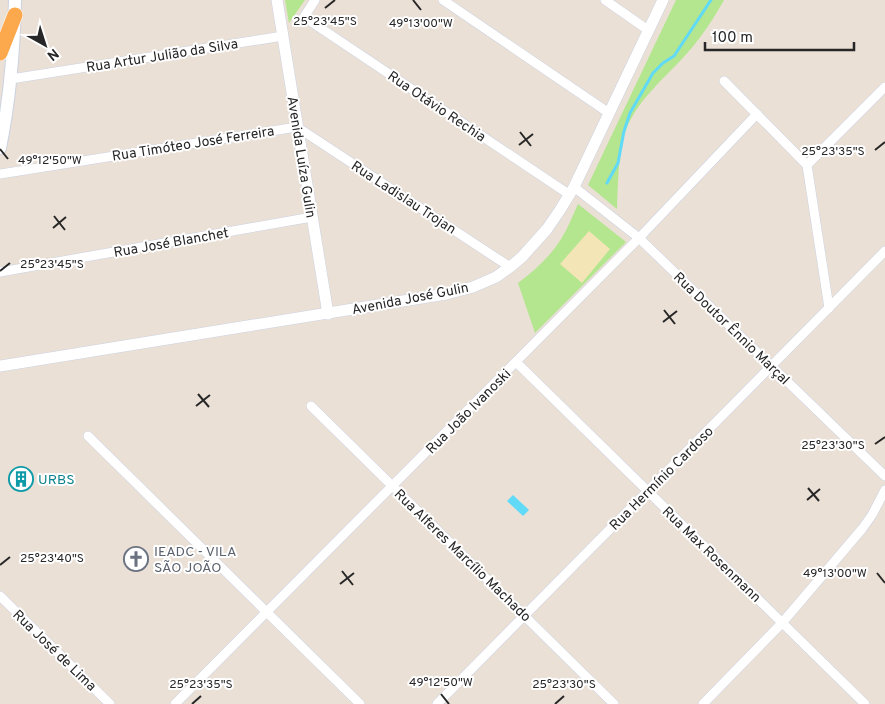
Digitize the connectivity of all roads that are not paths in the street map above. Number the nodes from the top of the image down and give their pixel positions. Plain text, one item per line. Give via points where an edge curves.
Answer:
1 (277, 0) edge
2 (315, 0) edge
3 (443, 0) edge
4 (605, 0) edge
5 (663, 0) edge
6 (15, 7) edge
7 (648, 30) junction
8 (283, 36) junction
9 (0, 53) edge
10 (11, 79) junction
11 (724, 81) dead end
12 (885, 87) edge
13 (609, 113) junction
14 (757, 114) junction
15 (297, 127) junction
16 (0, 148) edge
17 (807, 165) junction
18 (0, 174) edge
19 (572, 191) junction
20 (312, 217) junction
21 (640, 238) junction
22 (885, 251) edge
23 (510, 267) junction
24 (0, 272) edge
25 (829, 308) junction
26 (328, 314) junction
27 (516, 362) junction
28 (0, 366) edge
29 (771, 366) junction
30 (311, 406) dead end
31 (88, 436) dead end
32 (885, 476) edge
33 (392, 486) junction
34 (885, 490) edge
35 (648, 491) junction
36 (0, 596) edge
37 (267, 612) junction
38 (524, 616) junction
39 (782, 623) junction
40 (110, 704) edge
41 (175, 704) edge
42 (360, 704) edge
43 (437, 704) edge
44 (614, 704) edge
45 (703, 704) edge
46 (865, 704) edge

1 - 8 street, Avenida Luíza Gulin
2 - 19 street, Rua Otávio Rechia via 304,17
3 - 13 street
4 - 7 street
5 - 7 street, Avenida José Gulin
6 - 9 highway
6 - 10 main road
7 - 13 street, Avenida José Gulin
8 - 10 street, Rua Artur Julião da Silva
8 - 15 street, Avenida Luíza Gulin
10 - 16 main road
11 - 14 street
12 - 17 street
13 - 19 street, Avenida José Gulin
14 - 17 street
14 - 21 street, Rua João Ivanoski
15 - 18 street, Rua Timóteo José Ferreira
15 - 20 street, Avenida Luíza Gulin
15 - 23 street, Rua Ladislau Trojan
17 - 25 street
19 - 21 street, Rua Doutor Ênnio Marçal
19 - 23 street, Avenida José Gulin via 547,230
20 - 24 street, Rua José Blanchet
20 - 26 street, Avenida Luíza Gulin
21 - 27 street, Rua João Ivanoski
21 - 29 street, Rua Doutor Ênnio Marçal
22 - 25 street, Rua Hermínio Cardoso
23 - 26 street, Avenida José Gulin via 496,277 459,291
25 - 29 street, Rua Hermínio Cardoso
26 - 28 street, Avenida José Gulin
27 - 33 street, Rua João Ivanoski
27 - 35 street, Rua Max Rosenmann
29 - 32 street, Rua Doutor Ênnio Marçal
29 - 35 street, Rua Hermínio Cardoso
30 - 33 street, Rua Alferes Marcílio Machado
31 - 37 street
33 - 37 street, Rua João Ivanoski
33 - 38 street, Rua Alferes Marcílio Machado
34 - 39 street via 862,529
35 - 38 street, Rua Hermínio Cardoso
35 - 39 street, Rua Max Rosenmann
36 - 40 street, Rua José de Lima
37 - 41 street, Rua João Ivanoski
37 - 42 street
38 - 43 street, Rua Hermínio Cardoso
38 - 44 street, Rua Alferes Marcílio Machado
39 - 45 street
39 - 46 street, Rua Max Rosenmann

